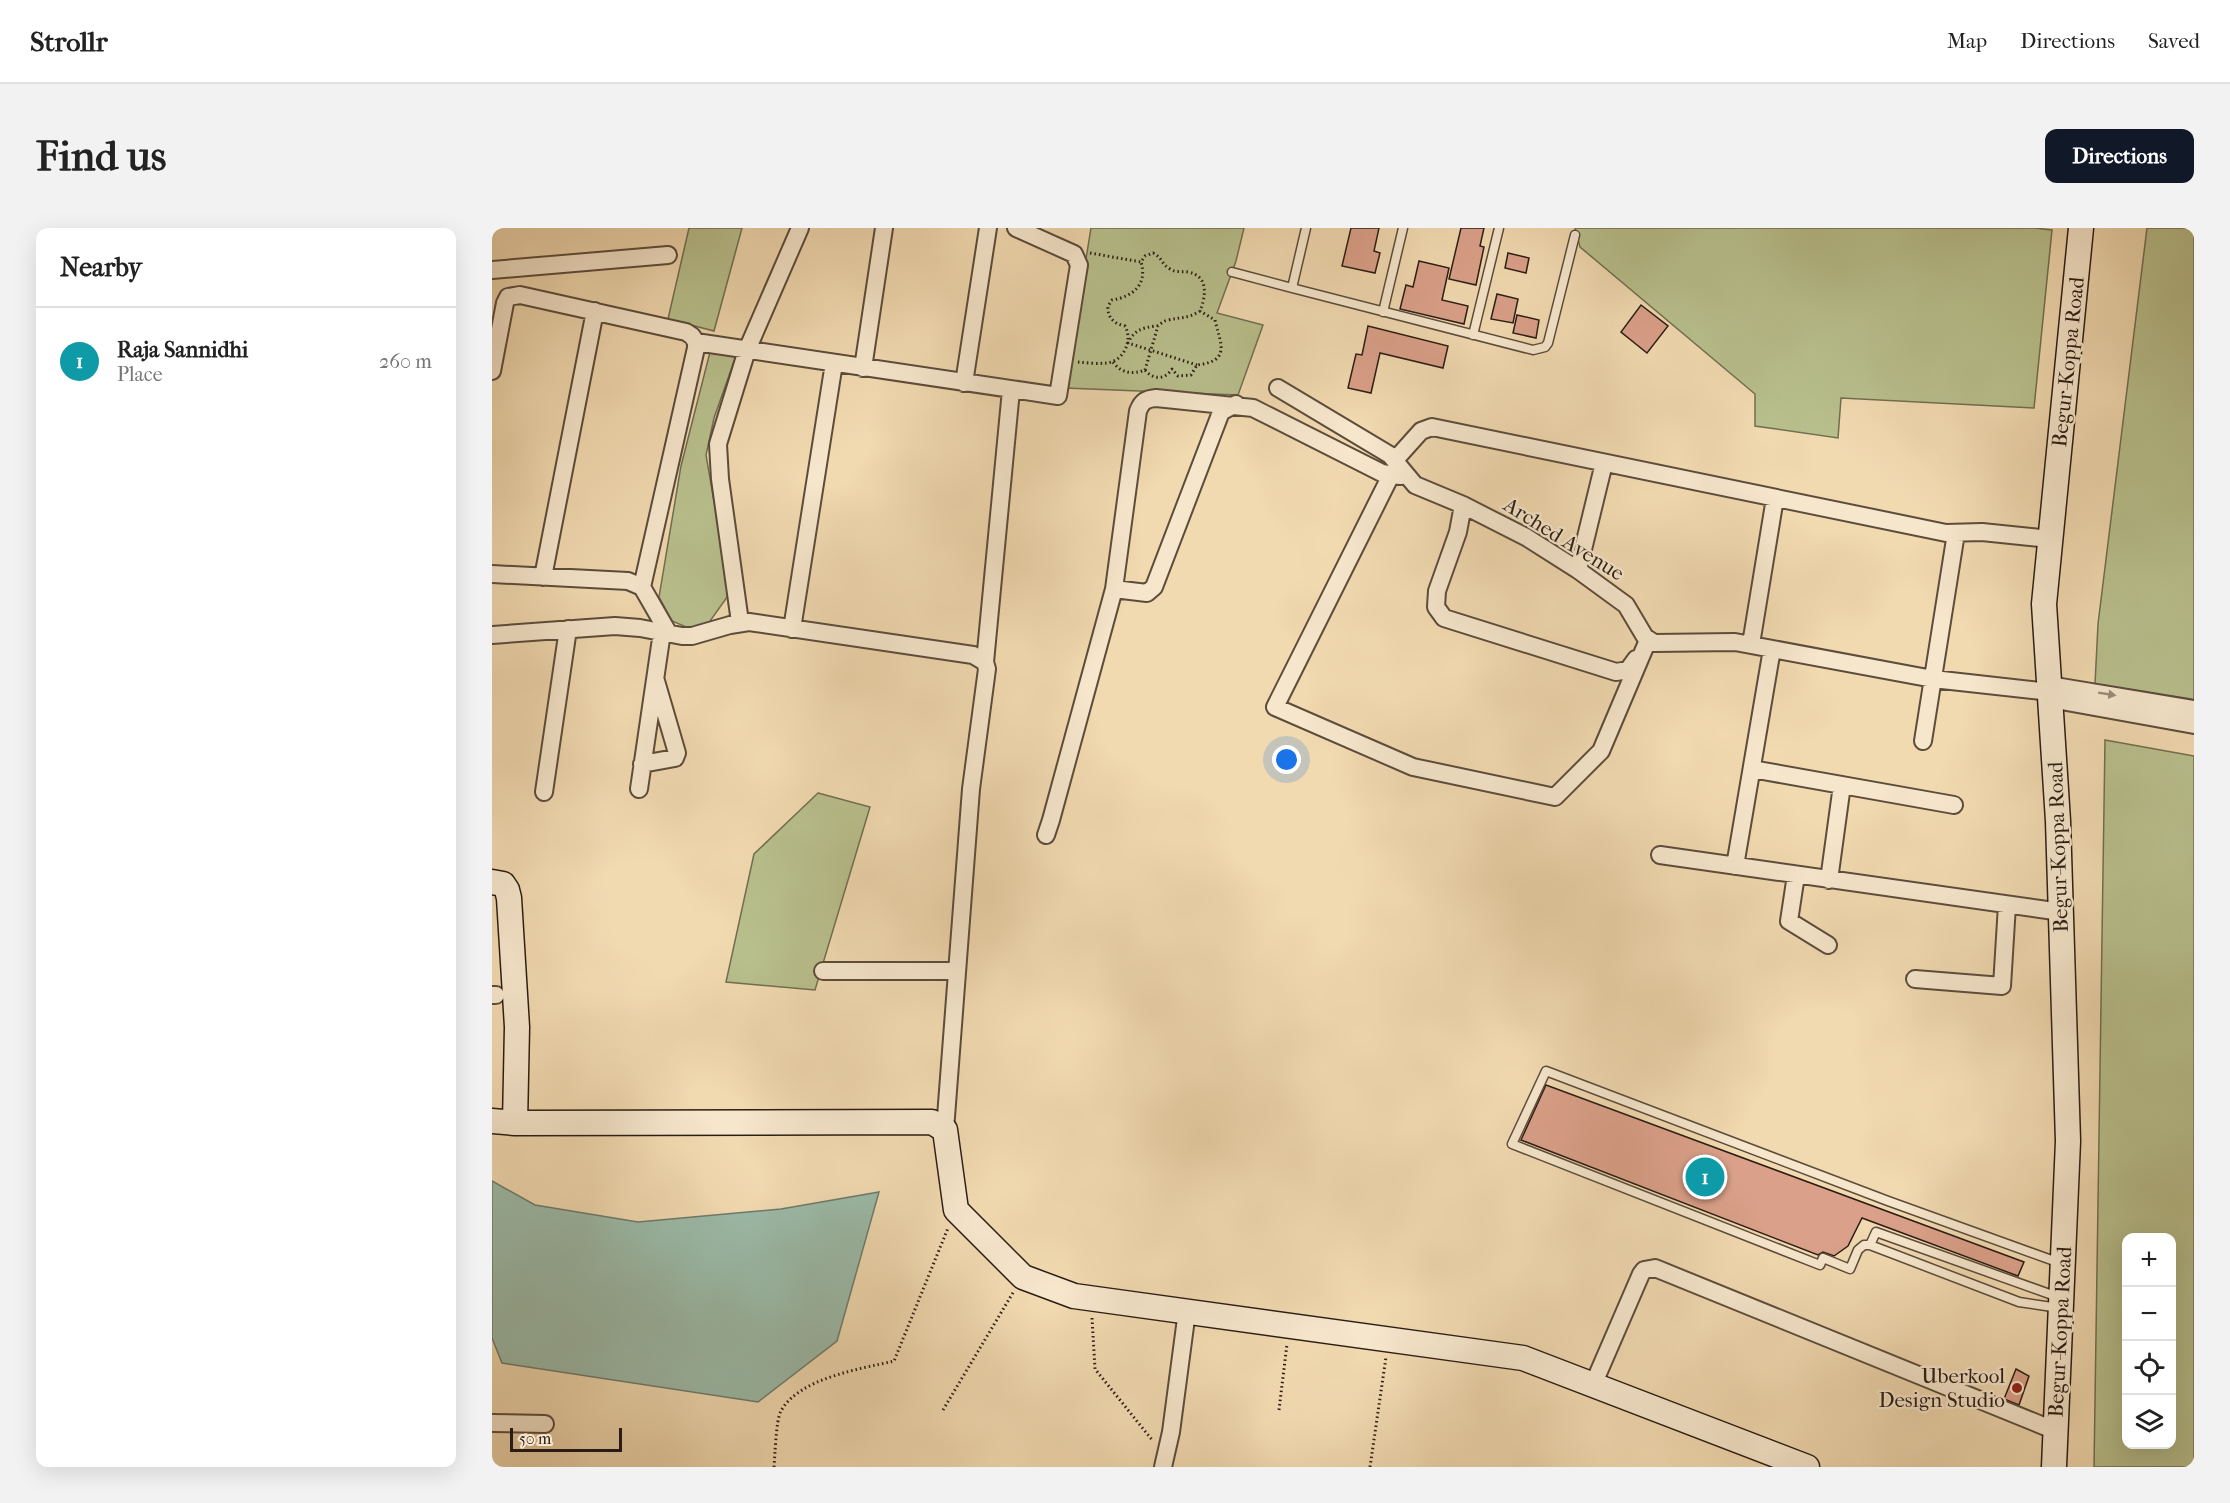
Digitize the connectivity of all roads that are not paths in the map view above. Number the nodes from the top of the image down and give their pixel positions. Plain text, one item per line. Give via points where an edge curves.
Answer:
1 (800, 228) edge
2 (884, 228) edge
3 (988, 228) edge
4 (1016, 228) edge
5 (1306, 228) edge
6 (1403, 228) edge
7 (1499, 228) edge
8 (2081, 228) edge
9 (1575, 235) dead end
10 (668, 255) dead end
11 (492, 270) edge
12 (1232, 272) dead end
13 (1292, 288) junction
14 (595, 311) junction
15 (1383, 312) junction
16 (1473, 335) junction
17 (696, 342) junction
18 (747, 350) junction
19 (834, 363) junction
20 (863, 368) junction
21 (492, 371) edge
22 (964, 383) junction
23 (1278, 388) dead end
24 (1011, 390) junction
25 (1236, 404) junction
26 (1604, 463) junction
27 (1398, 471) junction
28 (1775, 498) junction
29 (1463, 505) junction
30 (1956, 533) junction
31 (2050, 539) junction
32 (1578, 570) junction
33 (492, 574) edge
34 (543, 577) junction
35 (642, 587) junction
36 (1114, 590) junction
37 (740, 622) junction
38 (792, 628) junction
39 (568, 629) junction
40 (666, 633) junction
41 (492, 635) edge
42 (1648, 640) junction
43 (1751, 644) junction
44 (1772, 649) junction
45 (985, 662) junction
46 (655, 678) junction
47 (1933, 678) junction
48 (2050, 692) junction
49 (2194, 708) edge
50 (2194, 725) edge
51 (1923, 741) dead end
52 (642, 764) junction
53 (1752, 769) junction
54 (1842, 785) junction
55 (639, 789) dead end
56 (544, 792) dead end
57 (1954, 805) dead end
58 (1046, 835) dead end
59 (1660, 855) dead end
60 (1735, 866) junction
61 (1796, 875) junction
62 (1829, 880) junction
63 (492, 882) edge
64 (2007, 905) junction
65 (2061, 912) junction
66 (1828, 945) dead end
67 (823, 971) dead end
68 (957, 971) junction
69 (1915, 979) dead end
70 (503, 1122) edge
71 (945, 1130) junction
72 (1870, 1245) junction
73 (2063, 1264) junction
74 (2061, 1304) junction
75 (1187, 1311) junction
76 (1593, 1385) junction
77 (492, 1423) edge
78 (545, 1424) dead end
79 (2056, 1431) junction
80 (1164, 1461) edge
81 (1803, 1466) edge
82 (2054, 1467) edge

1 - 18 street
2 - 20 street
3 - 22 street
4 - 24 street via 1074,254 1079,265 1058,396
5 - 13 lane
6 - 15 lane
7 - 16 lane
8 - 31 street, Begur-Koppa Road
9 - 16 lane via 1545,347 1533,350
10 - 11 street
12 - 13 lane
13 - 15 lane
14 - 17 street via 686,332
14 - 21 street via 520,295 508,297
14 - 34 street
15 - 16 lane
17 - 18 street
17 - 35 street
18 - 19 street
18 - 37 street via 718,444
19 - 20 street
19 - 38 street
20 - 22 street
22 - 24 street
23 - 27 street via 1390,455
24 - 45 street
25 - 27 street, Arched Avenue via 1253,408 1382,473
25 - 36 street via 1221,412 1154,587 1147,593
25 - 36 street, Arched Avenue via 1156,398 1141,403
26 - 27 street via 1432,427 1421,431
26 - 28 street
26 - 32 street
27 - 29 street, Arched Avenue via 1415,485
27 - 42 street via 1275,707 1413,767 1555,796 1601,750
28 - 30 street
28 - 43 street
29 - 32 street, Arched Avenue via 1526,537
29 - 42 street via 1458,532 1437,591 1436,607 1444,618 1616,672 1628,670
30 - 31 street
30 - 47 street
31 - 48 street, Begur-Koppa Road via 2044,604
32 - 42 street, Arched Avenue via 1626,605
33 - 34 street
34 - 35 street via 628,581
35 - 40 street
36 - 58 street
37 - 38 street
37 - 40 street via 702,634
38 - 45 street via 973,655
39 - 40 street via 627,626
39 - 41 street
39 - 56 street
40 - 46 street
42 - 43 street
43 - 44 street
44 - 47 street
44 - 53 street
45 - 68 street
46 - 52 street
46 - 52 street via 677,753 669,760
47 - 48 street
47 - 51 street
48 -> 49 street
48 - 50 street
48 - 65 street, Begur-Koppa Road
52 - 55 street
53 - 54 street
53 - 60 street
54 - 57 street
54 - 62 street
59 - 60 street
60 - 61 street
61 - 62 street
61 - 66 street via 1788,921
62 - 64 street
63 - 70 street via 503,884 509,898 517,1027
64 - 65 street
64 - 69 street via 2002,986
65 - 73 street, Begur-Koppa Road via 2068,1142
67 - 68 street
68 - 71 street
70 - 71 street via 932,1122
71 - 75 street via 956,1210 1023,1277 1074,1296
72 - 73 lane via 1858,1250 1850,1269 1823,1258 1820,1265 1512,1144 1546,1071
72 - 74 lane via 2019,1302
72 - 74 lane via 1876,1232
73 - 74 street, Begur-Koppa Road
74 - 79 street, Begur-Koppa Road
75 - 76 street via 1523,1358
75 - 80 street
76 - 79 street via 1641,1274 1654,1268
76 - 81 street
77 - 78 street
79 - 82 street, Begur-Koppa Road

